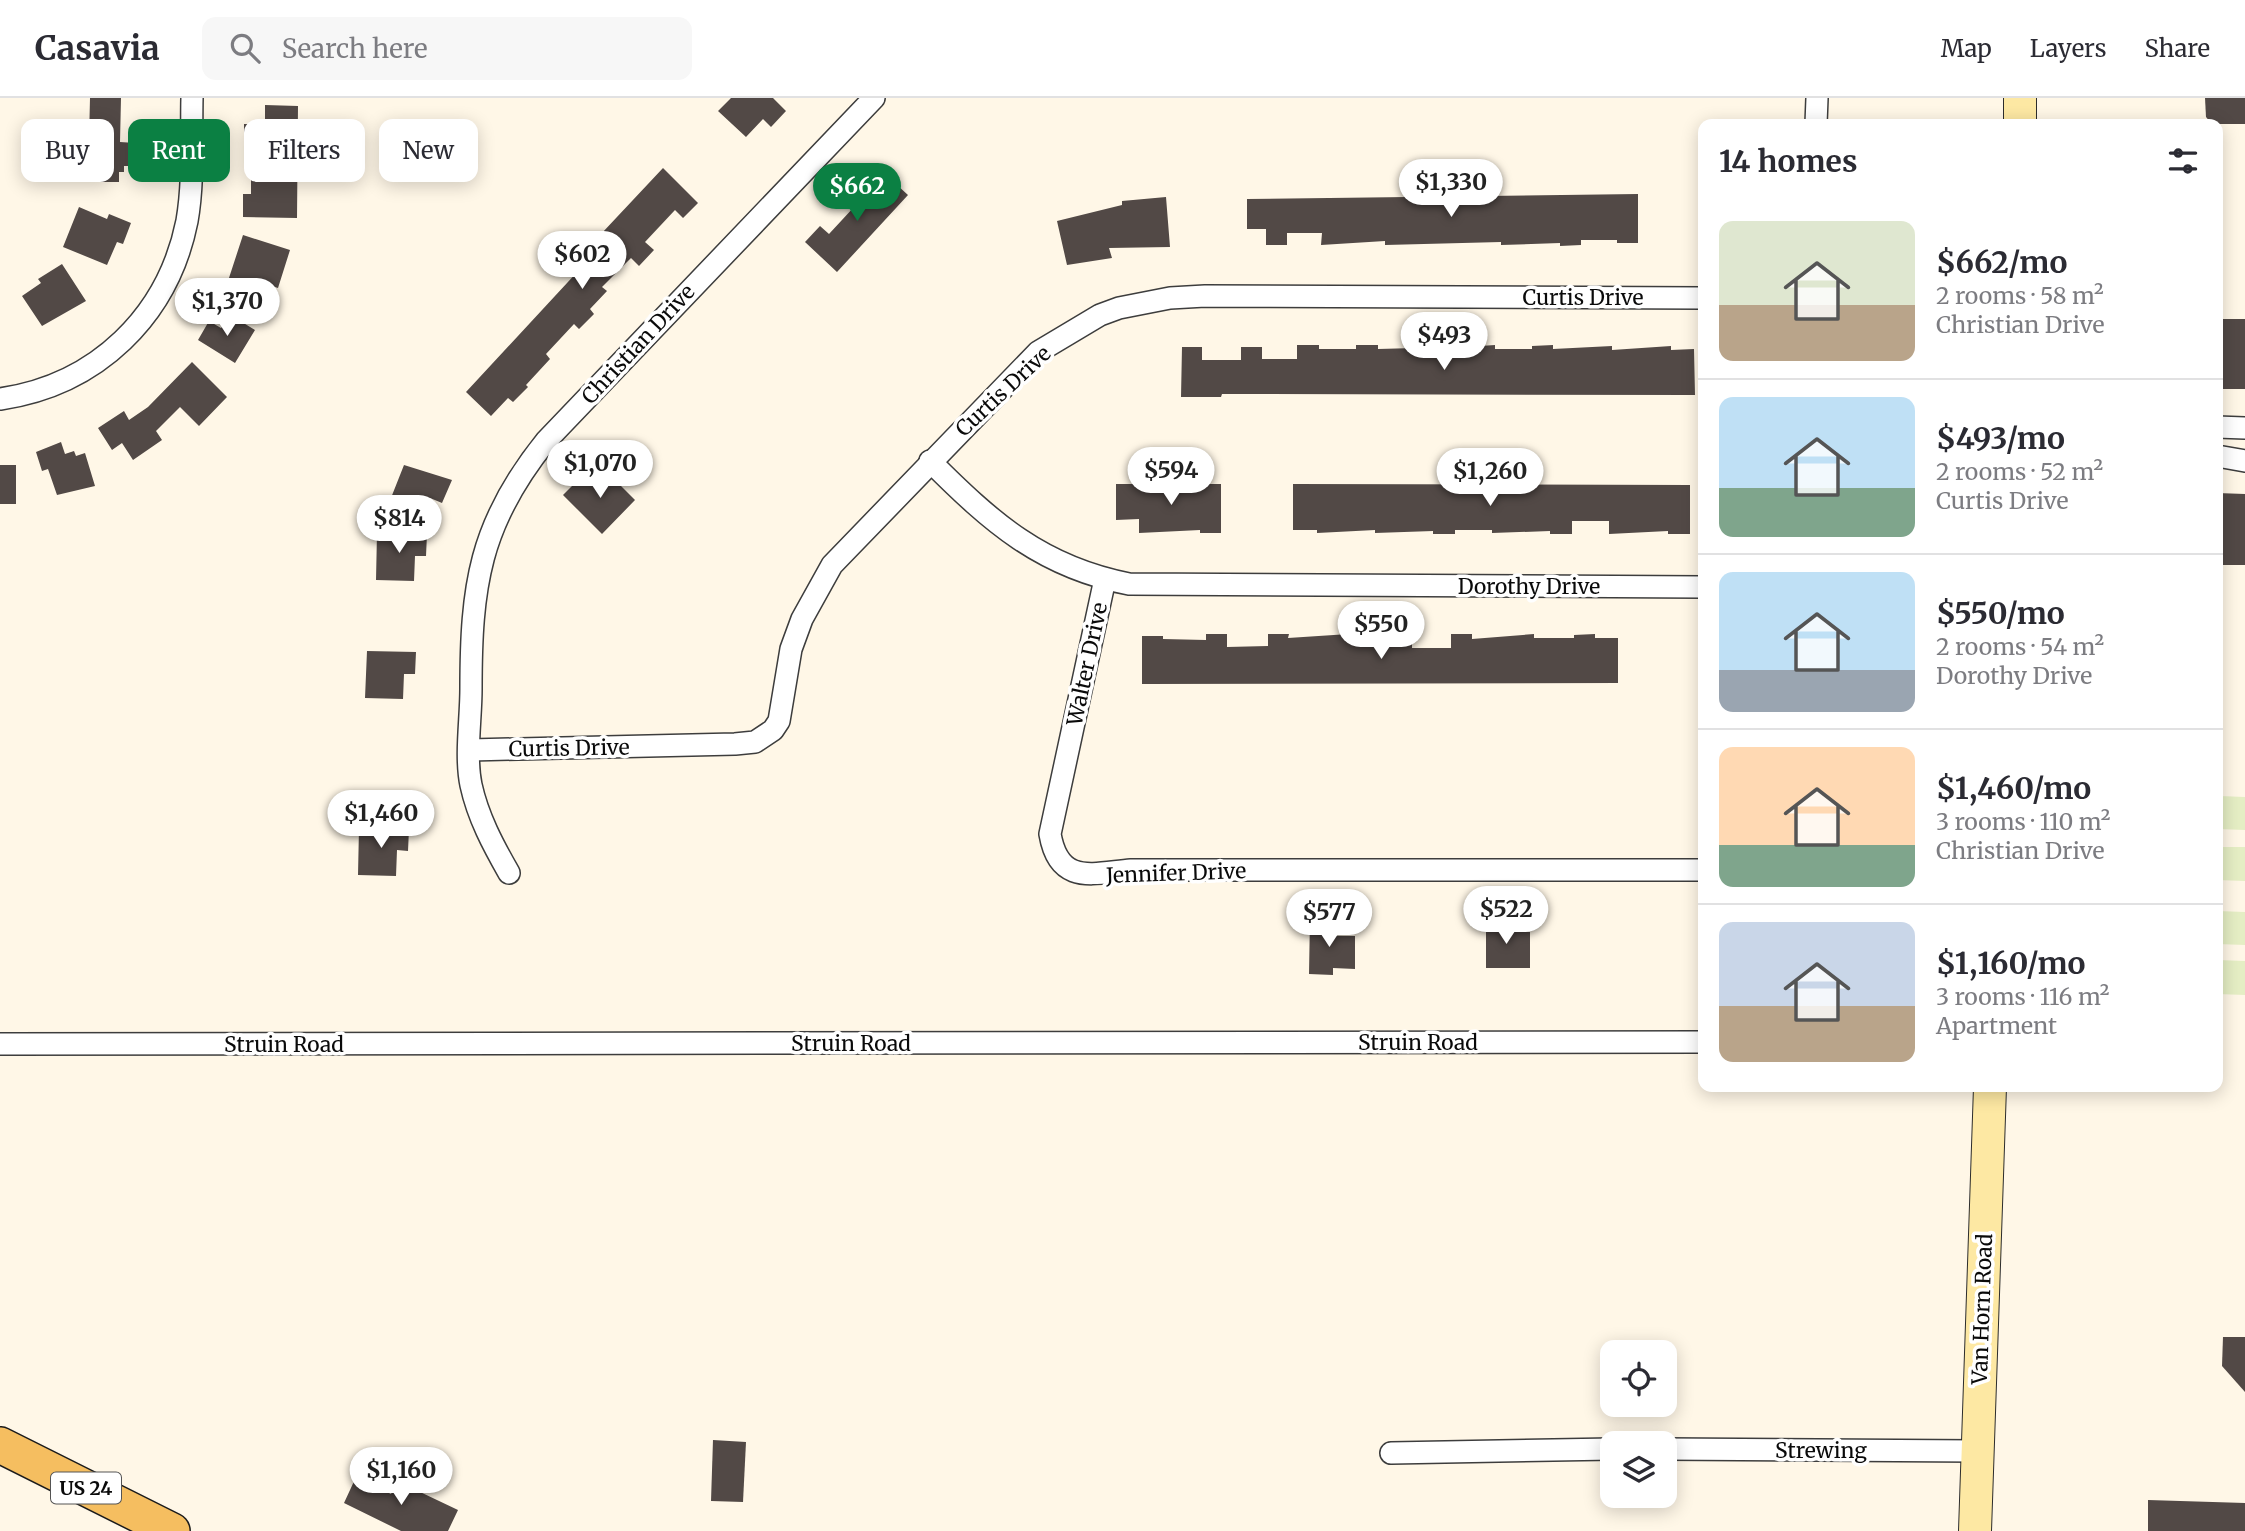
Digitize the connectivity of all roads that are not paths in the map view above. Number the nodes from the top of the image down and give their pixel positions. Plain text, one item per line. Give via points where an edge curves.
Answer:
1 (192, 98) edge
2 (874, 98) edge
3 (1817, 98) edge
4 (2020, 98) edge
5 (1816, 119) edge
6 (2020, 119) edge
7 (1698, 298) edge
8 (0, 399) edge
9 (2223, 427) edge
10 (2245, 428) edge
11 (2223, 457) edge
12 (930, 461) junction
13 (2245, 461) edge
14 (1105, 579) junction
15 (1698, 587) edge
16 (470, 750) junction
17 (1070, 869) joint
18 (1698, 870) edge
19 (509, 873) dead end
20 (1698, 1042) edge
21 (0, 1044) edge
22 (1990, 1092) edge
23 (0, 1445) edge
24 (1600, 1449) edge
25 (1677, 1449) edge
26 (1977, 1451) junction
27 (1391, 1453) dead end
28 (172, 1531) edge
29 (1975, 1531) edge

1 - 8 street via 187,218 161,294 127,339 87,370 39,391
2 - 16 street, Christian Drive via 546,442 508,493 491,531 476,585 471,624
3 - 5 street
4 - 6 main road
7 - 12 street, Curtis Drive via 1205,296 1152,300 1100,315 1038,352
9 - 10 street
11 - 13 street
12 - 14 street, Walter Drive via 977,508 1024,544 1062,565
12 - 16 street, Curtis Drive via 847,547 819,584 791,649 779,721 765,738 735,744
14 - 15 street, Dorothy Drive via 1152,585
14 - 17 street, Walter Drive via 1050,834 1053,849
16 - 19 street, Christian Drive via 470,783 487,834
17 - 18 street, Jennifer Drive via 1088,876 1132,870
20 - 21 street, Struin Road
22 - 26 main road, Van Horn Road
23 - 28 main road, US 24
24 - 27 street
25 - 26 street, Strewing
26 - 29 main road, Van Horn Road

